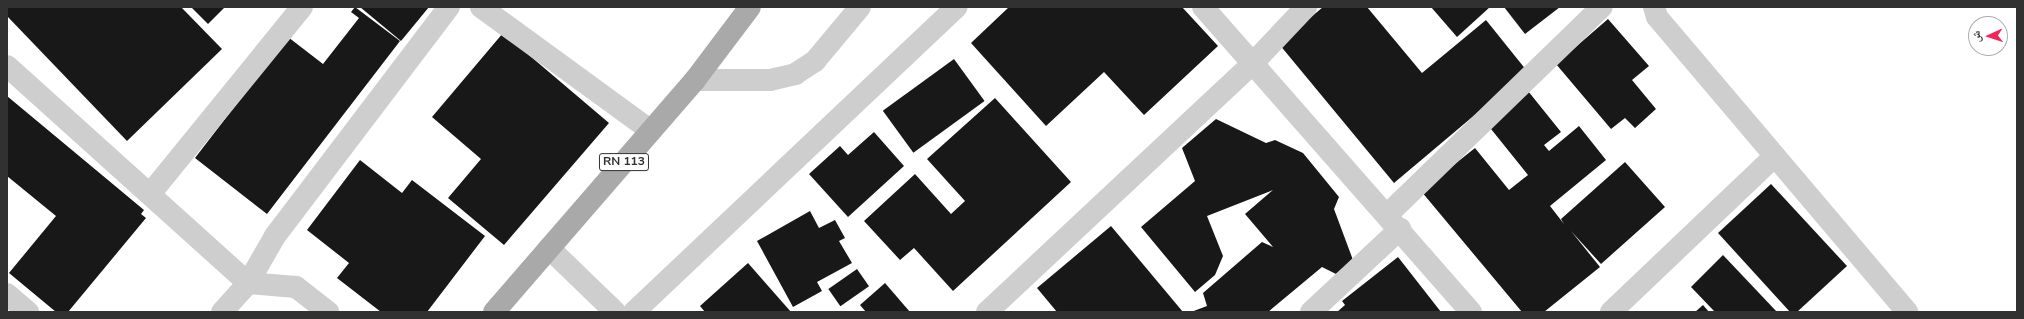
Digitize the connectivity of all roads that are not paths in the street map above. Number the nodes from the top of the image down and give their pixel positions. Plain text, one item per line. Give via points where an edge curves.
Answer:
1 (302, 7) edge
2 (450, 7) edge
3 (481, 7) edge
4 (750, 7) edge
5 (860, 7) edge
6 (957, 7) edge
7 (1204, 7) edge
8 (1306, 7) edge
9 (1602, 7) edge
10 (1654, 7) edge
11 (1254, 62) junction
12 (7, 66) edge
13 (695, 80) junction
14 (651, 131) junction
15 (1775, 156) junction
16 (150, 194) junction
17 (1393, 222) junction
18 (549, 248) junction
19 (248, 283) junction
20 (7, 294) edge
21 (995, 309) edge
22 (28, 312) edge
23 (222, 312) edge
24 (328, 312) edge
25 (494, 312) edge
26 (615, 312) edge
27 (634, 312) edge
28 (1311, 312) edge
29 (1471, 312) edge
30 (1611, 312) edge
31 (1907, 312) edge

1 - 16 street
2 - 19 street via 275,236
3 - 14 street
4 - 13 main road, RN 113
5 - 13 street via 815,61 794,74 770,80
6 - 27 street
7 - 11 street
8 - 11 street
9 - 17 street
10 - 15 street via 1657,17
11 - 17 street
11 - 21 street
12 - 16 street
13 - 14 main road, RN 113
14 - 18 main road, RN 113
15 - 30 street
15 - 31 street
16 - 19 street
17 - 28 street
17 - 29 street
18 - 25 main road, RN 113
18 - 26 street
19 - 23 street
19 - 24 street via 296,288
20 - 22 street

